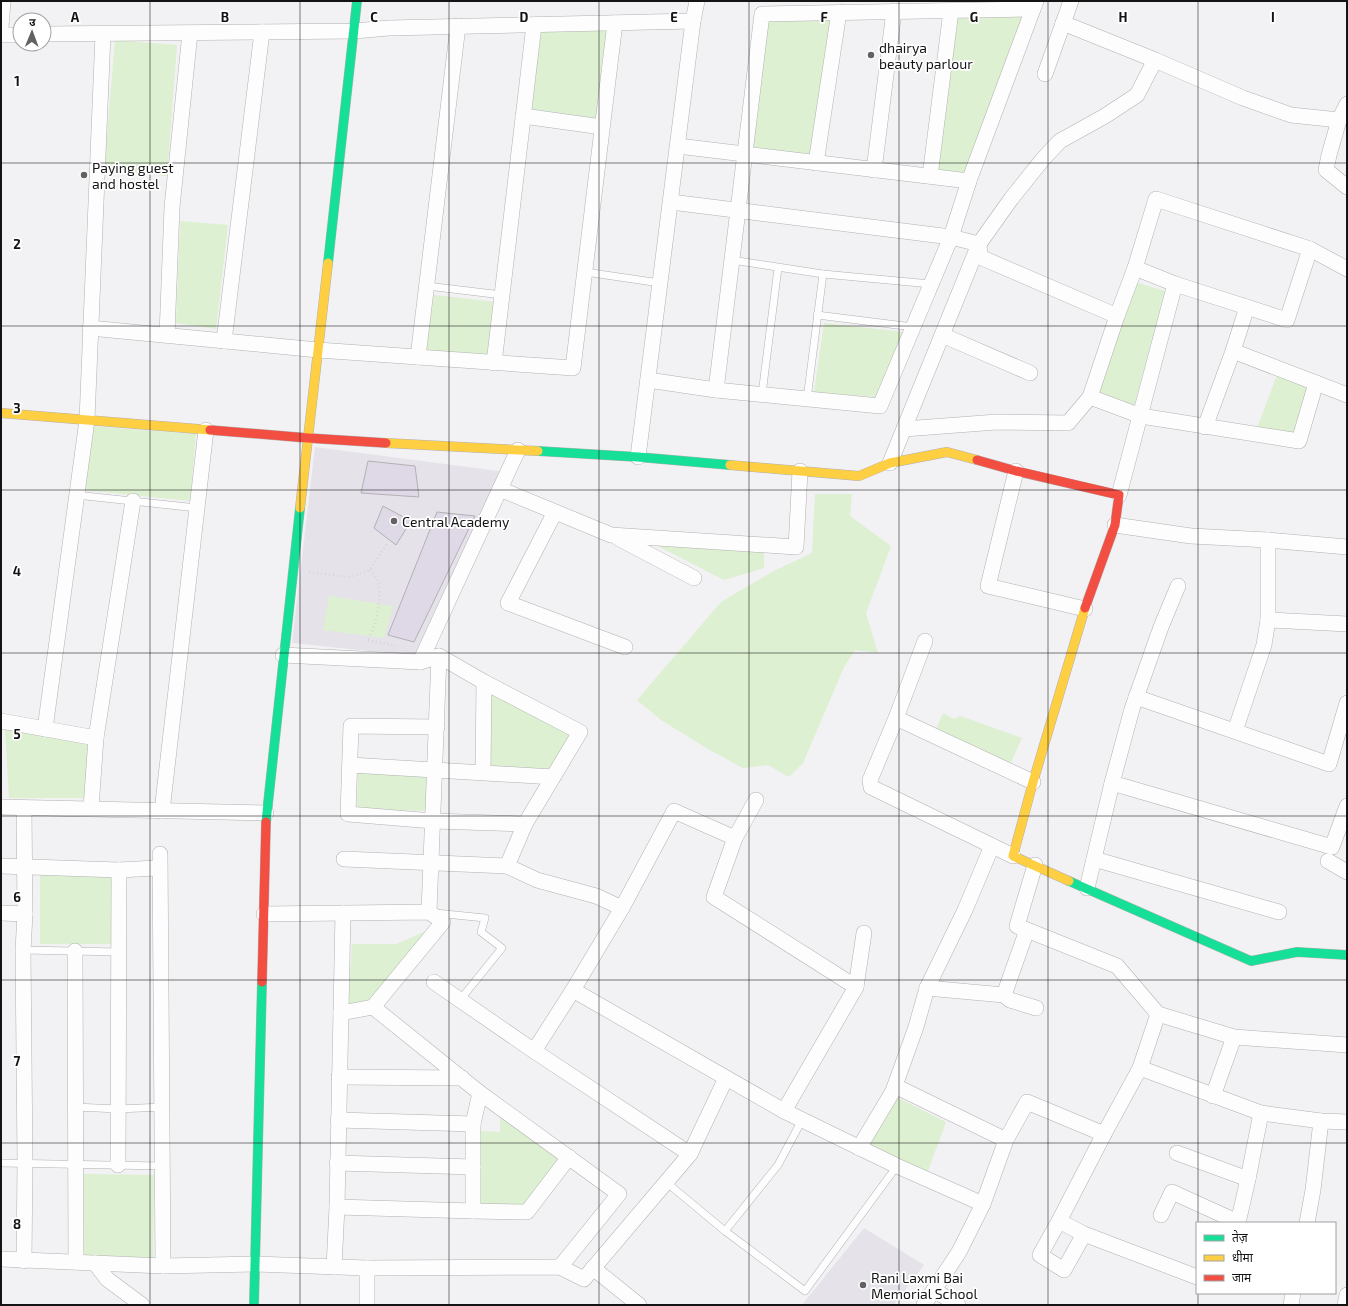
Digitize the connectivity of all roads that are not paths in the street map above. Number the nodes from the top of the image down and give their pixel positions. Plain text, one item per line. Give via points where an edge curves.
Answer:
1 (3, 1) edge
2 (357, 1) edge
3 (697, 1) edge
4 (1071, 1) edge
5 (1035, 5) edge
6 (951, 10) junction
7 (839, 12) junction
8 (894, 12) junction
9 (694, 21) junction
10 (614, 23) junction
11 (1063, 23) junction
12 (534, 25) junction
13 (458, 26) junction
14 (1, 27) edge
15 (354, 31) junction
16 (262, 32) junction
17 (190, 33) junction
18 (52, 34) edge
19 (103, 34) junction
20 (1, 35) edge
21 (12, 35) edge
22 (1155, 60) junction
23 (1045, 74) dead end
24 (1347, 104) edge
25 (523, 116) junction
26 (1338, 120) junction
27 (602, 127) junction
28 (678, 146) junction
29 (746, 154) junction
30 (816, 163) junction
31 (874, 170) junction
32 (930, 176) junction
33 (969, 181) junction
34 (1347, 187) edge
35 (670, 202) junction
36 (738, 211) junction
37 (951, 237) junction
38 (979, 244) junction
39 (1310, 249) junction
40 (732, 260) junction
41 (778, 268) junction
42 (1135, 268) junction
43 (1347, 269) edge
44 (585, 272) junction
45 (823, 274) junction
46 (660, 283) junction
47 (931, 284) junction
48 (1175, 284) junction
49 (427, 286) junction
50 (502, 294) junction
51 (1247, 307) junction
52 (817, 315) junction
53 (1118, 316) junction
54 (913, 327) junction
55 (90, 328) junction
56 (167, 335) junction
57 (942, 335) junction
58 (224, 341) junction
59 (318, 350) junction
60 (1233, 351) junction
61 (418, 357) junction
62 (494, 362) junction
63 (1030, 373) dead end
64 (648, 380) junction
65 (1316, 383) junction
66 (716, 390) junction
67 (762, 394) junction
68 (1347, 395) edge
69 (1090, 397) junction
70 (807, 399) junction
71 (1, 413) edge
72 (1141, 416) junction
73 (86, 420) junction
74 (1205, 427) junction
75 (904, 429) junction
76 (206, 430) junction
77 (308, 438) junction
78 (518, 450) junction
79 (638, 457) junction
80 (890, 463) junction
81 (800, 471) junction
82 (1016, 471) junction
83 (500, 489) junction
84 (76, 494) junction
85 (1119, 495) junction
86 (133, 501) junction
87 (197, 508) junction
88 (555, 512) junction
89 (1115, 525) junction
90 (611, 535) junction
91 (1268, 540) junction
92 (1346, 543) edge
93 (694, 578) dead end
94 (1178, 586) dead end
95 (1085, 609) junction
96 (1268, 620) junction
97 (1347, 624) edge
98 (925, 641) dead end
99 (625, 647) dead end
100 (283, 655) junction
101 (439, 656) junction
102 (420, 662) junction
103 (484, 682) junction
104 (1136, 697) junction
105 (1346, 711) edge
106 (896, 718) junction
107 (1, 722) edge
108 (437, 727) junction
109 (45, 729) junction
110 (1235, 731) junction
111 (96, 738) junction
112 (350, 765) junction
113 (434, 771) junction
114 (483, 772) junction
115 (553, 777) junction
116 (1033, 782) junction
117 (1112, 783) junction
118 (756, 800) dead end
119 (1347, 806) edge
120 (1, 807) edge
121 (24, 808) junction
122 (91, 808) junction
123 (162, 811) junction
124 (266, 813) junction
125 (433, 821) junction
126 (525, 824) junction
127 (736, 838) junction
128 (992, 846) junction
129 (160, 854) dead end
130 (1013, 856) junction
131 (344, 859) dead end
132 (1094, 859) junction
133 (1328, 861) dead end
134 (431, 863) junction
135 (1035, 865) junction
136 (1, 866) edge
137 (24, 866) junction
138 (507, 866) junction
139 (119, 870) junction
140 (159, 870) junction
141 (1347, 872) edge
142 (1087, 888) junction
143 (622, 908) junction
144 (429, 912) junction
145 (1278, 912) dead end
146 (1, 913) edge
147 (343, 913) junction
148 (25, 914) junction
149 (264, 914) junction
150 (1027, 930) junction
151 (864, 933) dead end
152 (23, 950) junction
153 (75, 951) junction
154 (119, 952) junction
155 (1347, 955) edge
156 (434, 982) dead end
157 (856, 987) junction
158 (927, 988) junction
159 (573, 990) junction
160 (1004, 995) junction
161 (460, 1000) junction
162 (374, 1007) junction
163 (1036, 1008) dead end
164 (341, 1013) junction
165 (1158, 1014) junction
166 (1234, 1036) junction
167 (1347, 1045) edge
168 (534, 1051) junction
169 (1140, 1068) junction
170 (339, 1077) junction
171 (462, 1078) junction
172 (726, 1078) junction
173 (895, 1086) junction
174 (480, 1093) junction
175 (1213, 1096) junction
176 (75, 1107) junction
177 (163, 1107) junction
178 (118, 1109) junction
179 (784, 1111) junction
180 (1261, 1113) junction
181 (338, 1120) junction
182 (802, 1120) junction
183 (1321, 1121) junction
184 (1347, 1122) edge
185 (474, 1124) junction
186 (1104, 1134) junction
187 (1006, 1140) junction
188 (860, 1148) junction
189 (1177, 1153) dead end
190 (690, 1154) junction
191 (569, 1157) junction
192 (1, 1163) edge
193 (25, 1163) junction
194 (337, 1163) junction
195 (76, 1165) junction
196 (118, 1166) junction
197 (163, 1166) junction
198 (897, 1166) junction
199 (473, 1167) junction
200 (1248, 1179) junction
201 (666, 1182) junction
202 (983, 1204) junction
203 (337, 1207) junction
204 (473, 1211) junction
205 (1161, 1215) dead end
206 (1059, 1221) junction
207 (1238, 1222) edge
208 (1307, 1222) edge
209 (725, 1231) junction
210 (1084, 1234) junction
211 (1, 1259) edge
212 (24, 1260) junction
213 (76, 1262) junction
214 (95, 1263) junction
215 (254, 1264) junction
216 (163, 1266) junction
217 (334, 1267) junction
218 (367, 1268) junction
219 (560, 1268) junction
220 (593, 1268) junction
221 (1196, 1277) edge
222 (934, 1290) junction
223 (1293, 1294) edge
224 (1347, 1295) edge
225 (142, 1305) edge
226 (254, 1305) edge
227 (367, 1305) edge
228 (639, 1305) edge
229 (924, 1305) edge
230 (958, 1305) edge
231 (1291, 1305) edge
232 (1345, 1305) edge

1 - 14 street
2 - 15 street
3 - 9 street
4 - 11 street
5 - 6 street
5 - 33 street
6 - 8 street
6 - 32 street
7 - 8 street
7 - 29 street via 762,14
7 - 30 street
8 - 31 street
9 - 10 street
9 - 28 street
10 - 12 street
10 - 27 street
11 - 22 street
11 - 23 street
12 - 13 street
12 - 25 street
13 - 15 street
13 - 49 street
15 - 16 street
15 - 59 street
16 - 17 street
16 - 58 street
17 - 19 street
17 - 56 street via 172,207
18 - 19 street
19 - 55 street
20 - 21 street
22 - 26 street via 1243,98 1291,115
22 - 38 street via 1137,95 1060,141 1011,199
24 - 26 street
25 - 27 street
25 - 50 street
26 - 34 street via 1326,170
27 - 44 street
28 - 29 street
28 - 35 street
29 - 30 street
29 - 36 street
30 - 31 street
31 - 32 street
32 - 33 street
33 - 37 street
35 - 36 street
35 - 46 street
36 - 37 street
36 - 40 street
37 - 38 street
37 - 47 street
38 - 53 street via 980,257
38 - 57 street
39 - 42 street via 1156,199
39 - 43 street
39 - 51 street via 1286,320
40 - 41 lane
40 - 66 street
41 - 45 lane
41 - 67 lane
42 - 48 street
42 - 53 street
44 - 46 lane
44 - 62 street via 573,368
45 - 47 lane
45 - 52 lane
46 - 64 street
47 - 54 street
48 - 51 street
48 - 72 street
49 - 50 lane
49 - 61 street
50 - 62 street
51 - 60 street
52 - 54 lane
52 - 70 lane
53 - 69 street
54 - 70 street via 880,406
55 - 56 street
55 - 73 street
56 - 58 street
57 - 63 street
57 - 75 street
58 - 59 street
59 - 61 street
59 - 77 street
60 - 65 street
60 - 74 street
61 - 62 street
64 - 66 street
64 - 79 street
65 - 68 street
65 - 74 street via 1299,442
66 - 67 street
67 - 70 street
69 - 72 street
69 - 75 street via 1068,423 997,422
71 - 73 street
72 - 74 street
72 - 85 street
73 - 76 street
73 - 84 street
75 - 80 street
76 - 77 street
76 - 87 street
77 - 78 street
77 - 100 street
78 - 79 street
78 - 83 street
79 - 81 street
80 - 81 street via 859,476
80 - 82 street via 947,452
81 - 90 street via 796,547
82 - 85 street
82 - 95 street via 988,586
83 - 88 street
83 - 102 street
84 - 86 lane
84 - 109 street
85 - 89 street
86 - 87 lane
86 - 111 street
87 - 123 street
88 - 90 street
88 - 99 street via 508,603
89 - 91 street via 1191,536
89 - 95 street
90 - 93 street
91 - 92 street
91 - 96 street
94 - 104 street
95 - 116 street
96 - 97 street
96 - 110 street via 1264,645
98 - 106 street
100 - 102 street
100 - 124 street
101 - 102 street
101 - 103 street
101 - 108 street
103 - 114 street
103 - 115 street via 580,732
104 - 110 street
104 - 117 street
105 - 110 street via 1329,764
106 - 116 street
106 - 128 street via 870,780 871,787
107 - 109 street
108 - 112 street via 351,726
108 - 113 street
109 - 111 street
111 - 122 street
112 - 113 street
112 - 125 street via 348,814
113 - 114 street
113 - 125 street
114 - 115 street
115 - 126 street
116 - 130 street
117 - 119 street via 1332,847
117 - 132 street
118 - 127 street
120 - 121 street
121 - 122 street
121 - 137 street
122 - 123 street
123 - 124 street
124 - 149 street
125 - 126 street
125 - 134 street
126 - 138 street
127 - 143 street via 674,811
127 - 157 street via 714,897
128 - 130 street
128 - 158 street
129 - 140 street
130 - 135 street
131 - 134 street
132 - 142 street
132 - 145 street
133 - 141 street
134 - 138 street
134 - 144 street
135 - 142 street
135 - 150 street via 1017,926
136 - 137 street
137 - 139 street
137 - 148 street
138 - 143 street via 537,880 596,896
139 - 140 street
139 - 154 street
140 - 177 street
142 - 155 street via 1250,961 1297,952
143 - 159 street
144 - 147 street
144 - 161 lane via 485,918 482,932 502,948
144 - 162 street via 443,922
146 - 148 street
147 - 149 street
147 - 164 street
148 - 152 street
149 - 215 street
150 - 160 street
150 - 165 street via 1117,966
151 - 157 street
152 - 153 lane
152 - 193 street
153 - 154 lane
153 - 176 street
154 - 178 street
156 - 161 street
157 - 179 street
158 - 160 street
158 - 173 street
159 - 168 street
159 - 172 street
160 - 163 street via 1010,1000
161 - 168 street
162 - 164 street
162 - 171 street
164 - 170 street
165 - 166 street
165 - 169 street
166 - 167 street
166 - 175 street
168 - 190 street
169 - 175 street
169 - 186 street
170 - 171 street
170 - 181 street
171 - 174 street
172 - 179 street
172 - 190 street
173 - 187 street
173 - 188 street
174 - 185 street
174 - 191 street
175 - 180 street
176 - 178 lane
176 - 195 street
177 - 178 lane
177 - 197 street
178 - 196 street
179 - 182 street
180 - 183 street
180 - 200 street
181 - 185 street
181 - 194 street
182 - 188 street
182 - 209 lane via 778,1165
183 - 184 street
183 - 208 street
185 - 199 street
186 - 187 street via 1028,1102
186 - 206 street
187 - 202 street
188 - 198 street
189 - 200 street
190 - 201 street
191 - 204 street via 527,1212
191 - 219 street via 619,1194
192 - 193 lane
193 - 195 lane
193 - 212 street
194 - 199 street
194 - 203 street
195 - 196 lane
195 - 213 street
196 - 197 lane
197 - 216 street
198 - 202 street
198 - 209 lane via 805,1291
199 - 204 street
200 - 207 street
201 - 209 lane
201 - 220 street
202 - 222 street via 959,1252
203 - 204 street
203 - 217 street
205 - 207 street via 1172,1192
206 - 210 street
206 - 210 street via 1040,1255 1064,1270
210 - 221 street
211 - 212 street
212 - 213 street
213 - 214 street
214 - 216 street
214 - 225 street via 107,1279
215 - 216 street
215 - 217 street
215 - 226 street
217 - 218 street
218 - 219 street
218 - 227 street
219 - 220 street via 584,1278
220 - 228 street
222 - 229 street
222 - 230 street
223 - 231 street
224 - 232 street

